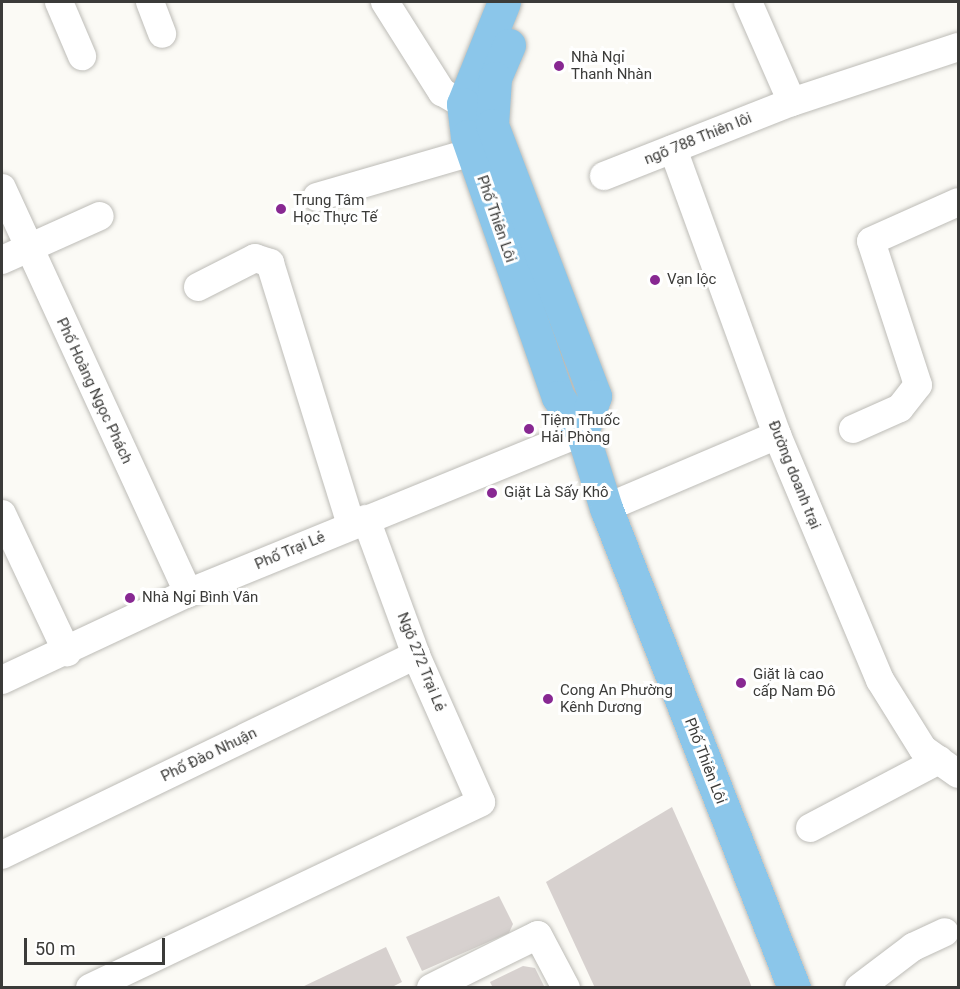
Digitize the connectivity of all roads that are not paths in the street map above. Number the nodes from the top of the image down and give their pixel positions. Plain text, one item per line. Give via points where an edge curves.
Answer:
1 (59, 2) edge
2 (150, 2) edge
3 (385, 2) edge
4 (504, 2) edge
5 (527, 2) edge
6 (748, 2) edge
7 (162, 34) dead end
8 (958, 46) edge
9 (82, 56) dead end
10 (792, 102) junction
11 (477, 103) junction
12 (673, 149) junction
13 (472, 152) junction
14 (604, 176) dead end
15 (2, 188) edge
16 (317, 197) dead end
17 (958, 202) edge
18 (100, 216) dead end
19 (28, 249) junction
20 (2, 260) edge
21 (198, 287) dead end
22 (853, 429) dead end
23 (582, 432) junction
24 (777, 435) junction
25 (606, 508) junction
26 (2, 514) edge
27 (359, 522) junction
28 (188, 593) junction
29 (67, 652) junction
30 (416, 655) junction
31 (2, 680) edge
32 (949, 767) edge
33 (810, 828) dead end
34 (2, 855) edge
35 (945, 932) dead end
36 (90, 987) edge
37 (432, 987) edge
38 (566, 987) edge
39 (794, 987) edge
40 (860, 987) edge

1 - 9 street
2 - 7 street
3 - 11 street via 442,92
4 - 11 main road, Phố Thiên Lôi
5 - 11 main road, Phố Thiên Lôi via 495,78
6 - 10 street
8 - 10 street, ngõ 788 Thiên lôi
10 - 12 street, ngõ 788 Thiên lôi
11 - 13 main road, Phố Thiên Lôi
11 - 23 main road, Phố Thiên Lôi via 492,125 595,396
12 - 14 street, ngõ 788 Thiên lôi
12 - 24 street, Đường doanh trại
13 - 16 street
13 - 23 main road, Phố Thiên Lôi via 558,397
15 - 19 street, Phố Hoàng Ngọc Phách
17 - 22 street via 871,241 918,385 900,408
18 - 19 street
19 - 20 street
19 - 28 street, Phố Hoàng Ngọc Phách
21 - 27 street, Ngõ 272 Trại Lẻ via 255,258 270,262
23 - 25 main road, Phố Thiên Lôi
23 - 27 street, Phố Trại Lẻ
24 - 25 street
24 - 32 street, Đường doanh trại via 880,680 900,718
25 - 39 main road, Phố Thiên Lôi
26 - 29 street
27 - 28 street, Phố Trại Lẻ
27 - 30 street, Ngõ 272 Trại Lẻ
28 - 29 street, Phố Trại Lẻ
29 - 31 street, Phố Trại Lẻ
30 - 34 street, Phố Đào Nhuận
30 - 36 street, Ngõ 272 Trại Lẻ via 481,802
32 - 33 street
35 - 40 street via 913,947
37 - 38 street via 538,935

